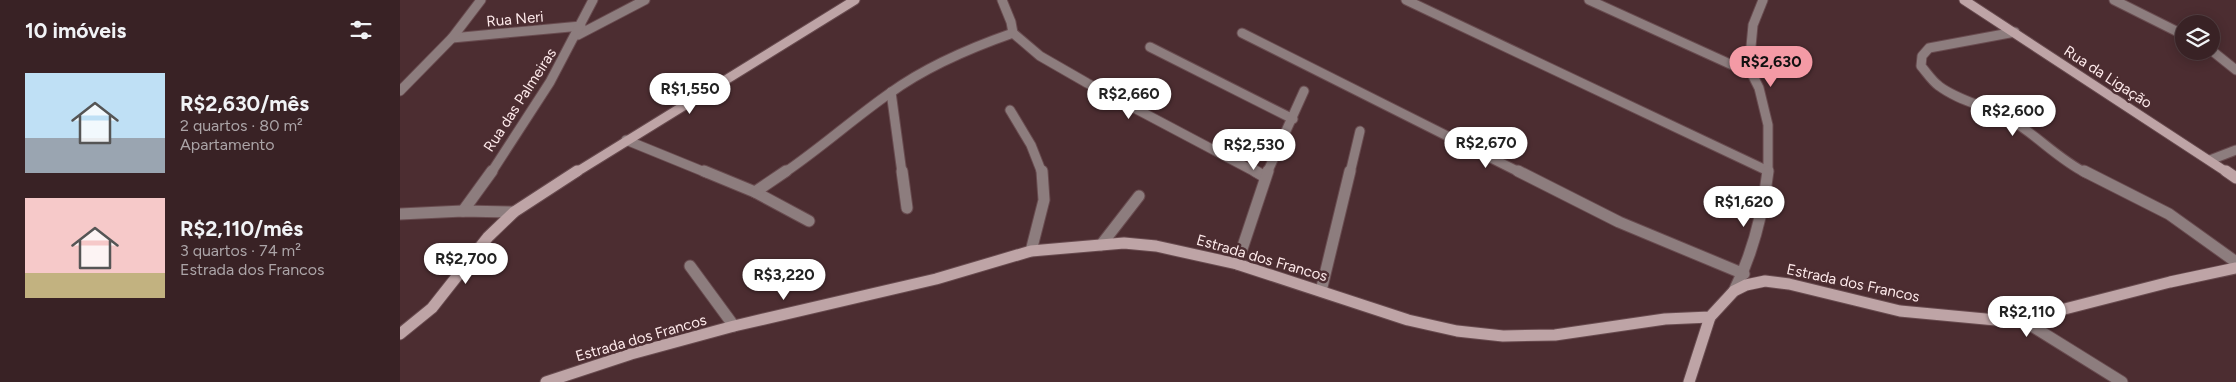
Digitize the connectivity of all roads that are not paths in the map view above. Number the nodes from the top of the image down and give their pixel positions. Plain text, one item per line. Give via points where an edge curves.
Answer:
1 (481, 0) edge
2 (593, 0) edge
3 (645, 0) edge
4 (855, 0) edge
5 (1002, 0) edge
6 (1406, 0) edge
7 (1589, 0) edge
8 (1763, 0) edge
9 (1964, 0) edge
10 (2114, 0) edge
11 (580, 30) junction
12 (2175, 31) edge
13 (2015, 32) junction
14 (1013, 33) junction
15 (1242, 33) dead end
16 (452, 38) junction
17 (1150, 47) dead end
18 (2220, 57) edge
19 (2236, 70) edge
20 (1752, 74) junction
21 (400, 91) edge
22 (1304, 91) dead end
23 (890, 92) junction
24 (1010, 110) dead end
25 (1293, 119) junction
26 (1360, 131) dead end
27 (626, 140) junction
28 (2236, 150) edge
29 (2210, 160) junction
30 (1768, 171) junction
31 (1265, 177) junction
32 (2236, 178) edge
33 (755, 192) junction
34 (1139, 196) dead end
35 (907, 208) dead end
36 (463, 211) junction
37 (514, 212) junction
38 (400, 214) edge
39 (809, 221) dead end
40 (1100, 245) junction
41 (1032, 251) junction
42 (2236, 262) edge
43 (1237, 264) junction
44 (690, 266) dead end
45 (2236, 268) edge
46 (1744, 274) junction
47 (1321, 291) junction
48 (1734, 291) junction
49 (1710, 317) junction
50 (2019, 318) junction
51 (734, 326) junction
52 (400, 334) edge
53 (546, 382) edge
54 (1689, 382) edge
55 (2122, 382) edge

1 - 16 street
2 - 11 street, Rua das Palmeiras
3 - 11 street
4 - 27 street
5 - 14 street
6 - 30 street
7 - 20 street
8 - 20 street via 1754,20
9 - 13 street, Rua da Ligação
10 - 12 street
11 - 16 street, Rua Neri
11 - 36 street, Rua das Palmeiras via 522,128
13 - 29 street, Rua da Ligação
13 - 42 street via 1929,48 1922,56 1921,66 1951,94 2013,121 2066,163 2169,214
14 - 23 street via 959,54
14 - 31 street via 1040,56 1087,83
15 - 46 street via 1619,222
16 - 21 street
17 - 25 street
18 - 19 street
20 - 30 street via 1768,125
22 - 25 street
23 - 33 street
23 - 35 street
24 - 41 street via 1026,131 1044,181 1044,204
25 - 31 street
26 - 47 street
27 - 33 street
27 - 37 street
28 - 29 street
29 - 32 street, Rua da Ligação
30 - 46 street via 1754,244
31 - 43 street
33 - 39 street
34 - 40 street
36 - 37 street
36 - 38 street
37 - 52 street via 488,237 432,308
40 - 41 street, Estrada dos Francos
40 - 43 street, Estrada dos Francos via 1156,246
41 - 51 street, Estrada dos Francos via 936,279
43 - 47 street, Estrada dos Francos
44 - 51 street
45 - 50 street, Estrada dos Francos
46 - 48 street
47 - 49 street, Estrada dos Francos via 1408,320 1456,331 1503,336 1556,335 1665,319
48 - 49 street, Estrada dos Francos
48 - 50 street, Estrada dos Francos via 1765,281 1900,311 1996,320
49 - 54 street, Estrada dos Francos
50 - 55 street
51 - 53 street, Estrada dos Francos

